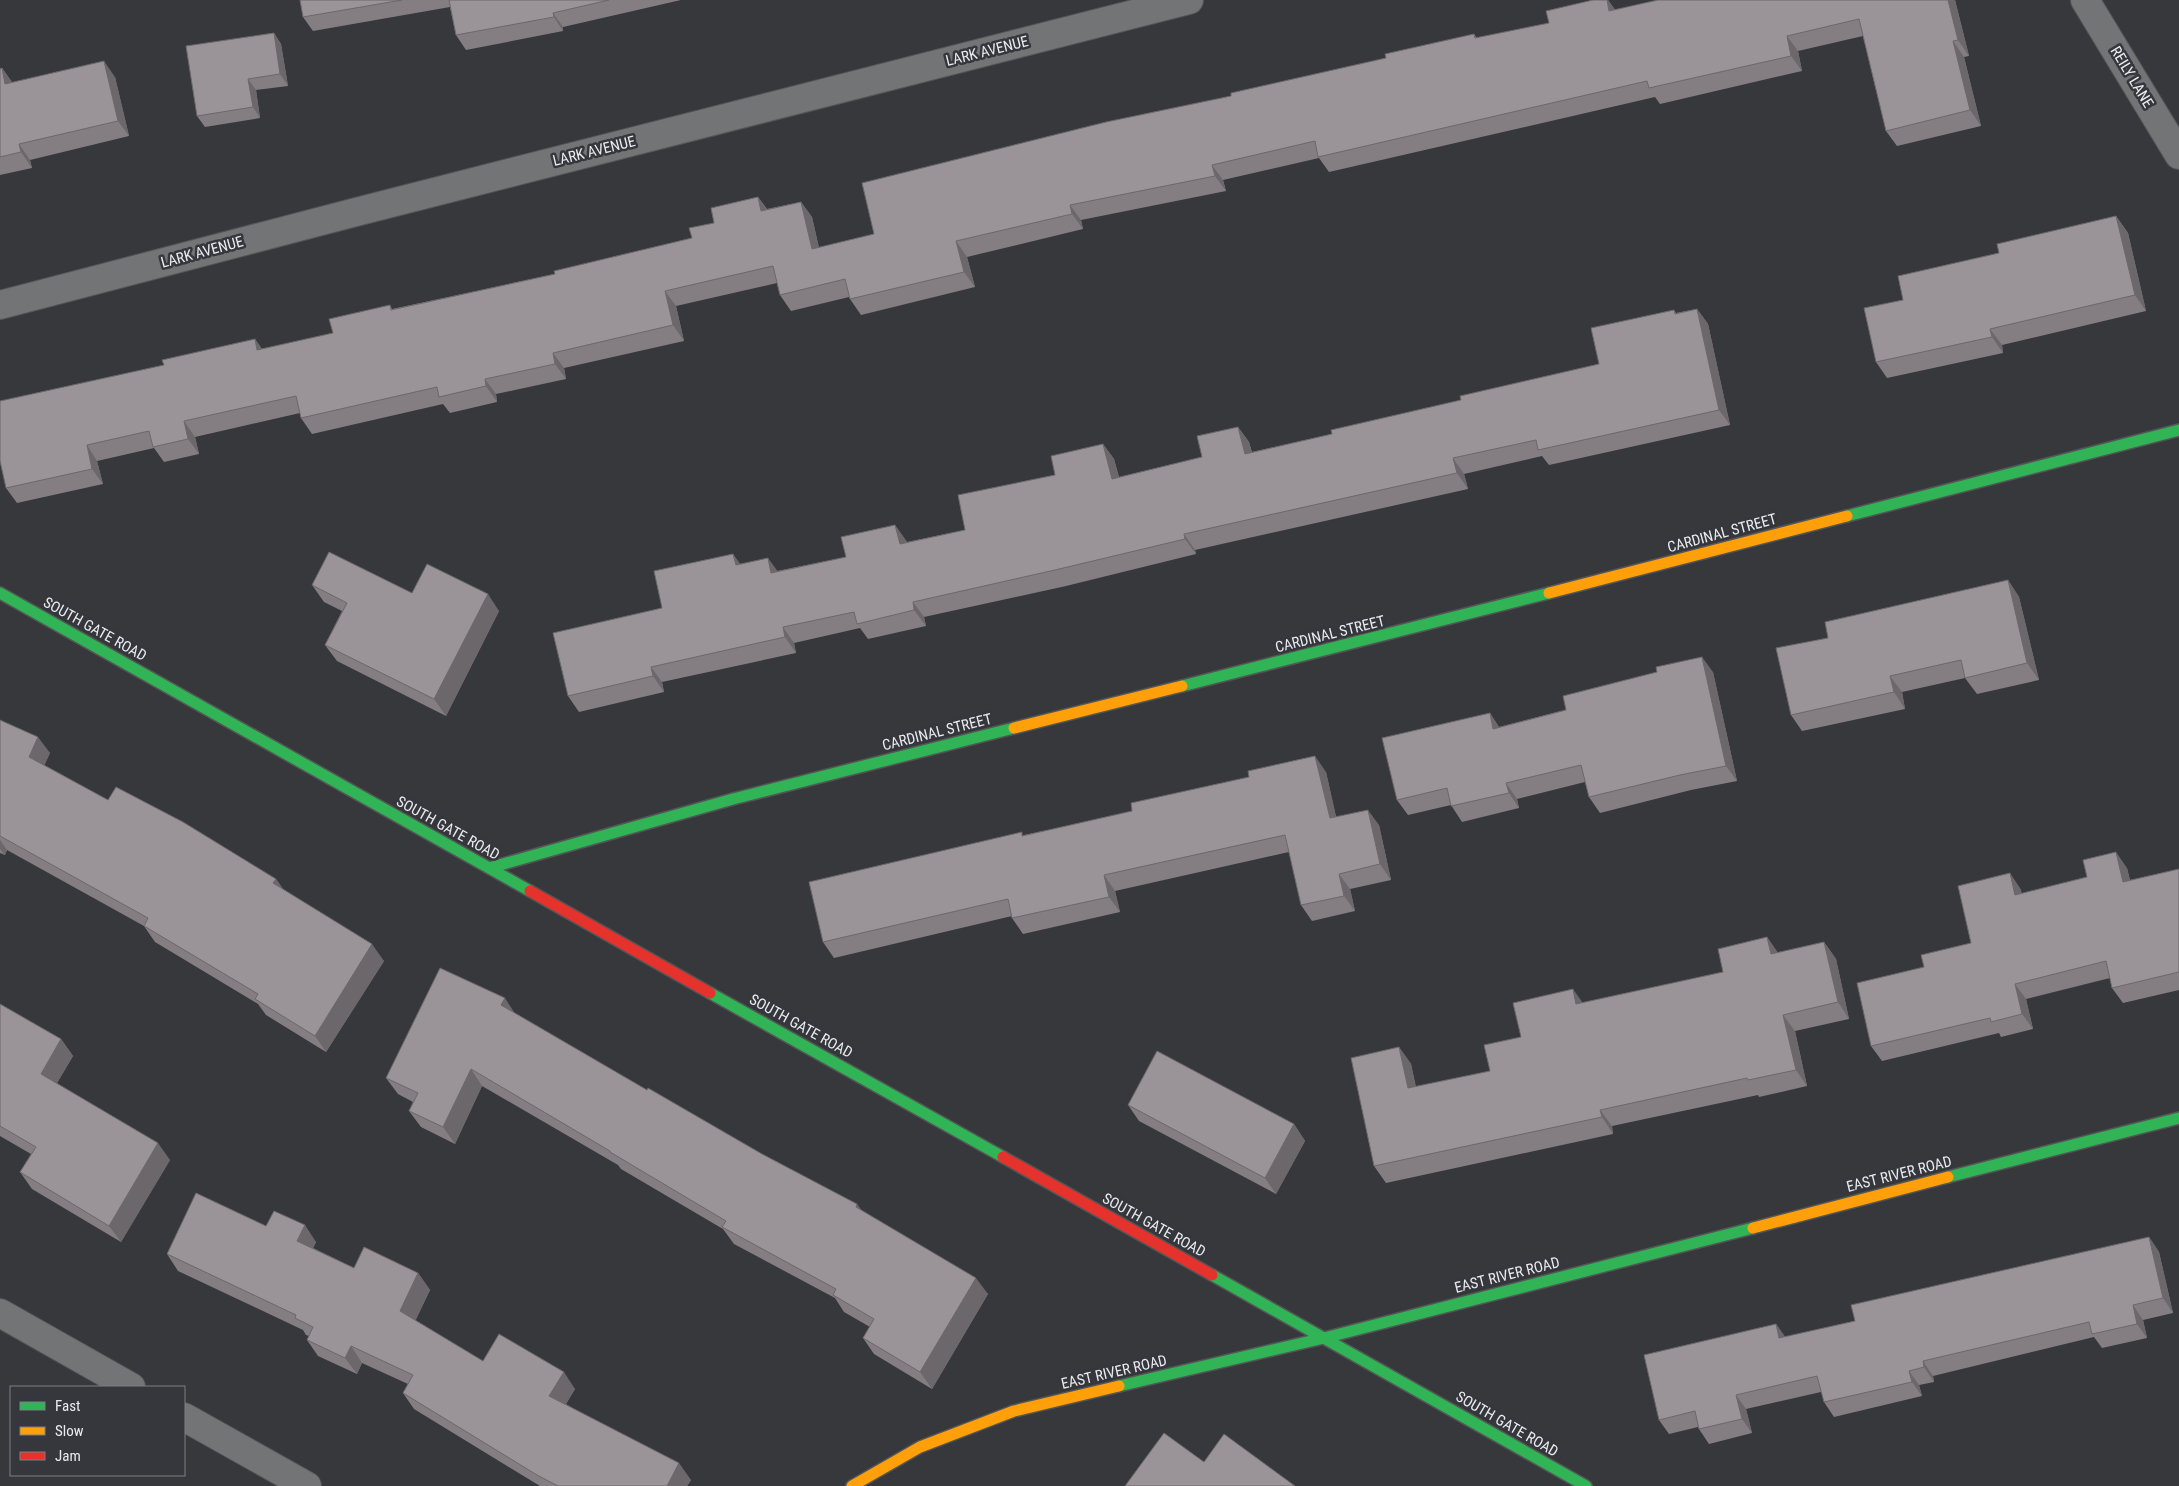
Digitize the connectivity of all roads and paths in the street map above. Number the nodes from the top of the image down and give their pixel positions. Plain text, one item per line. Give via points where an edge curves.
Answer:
1 (1190, 0) edge
2 (2085, 0) edge
3 (2179, 154) edge
4 (0, 305) edge
5 (2179, 430) edge
6 (0, 593) edge
7 (489, 868) junction
8 (2179, 1118) edge
9 (0, 1314) edge
10 (1324, 1338) junction
11 (129, 1386) edge
12 (185, 1418) edge
13 (307, 1486) edge
14 (852, 1486) edge
15 (1586, 1486) edge

1 - 4 street, LARK AVENUE
2 - 3 street, REILY LANE
5 - 7 street, CARDINAL STREET via 733,799
6 - 7 street, SOUTH GATE ROAD
7 - 10 street, SOUTH GATE ROAD
8 - 10 street, EAST RIVER ROAD
9 - 11 street
10 - 14 street, EAST RIVER ROAD via 1014,1411 920,1447
10 - 15 street, SOUTH GATE ROAD
12 - 13 street

